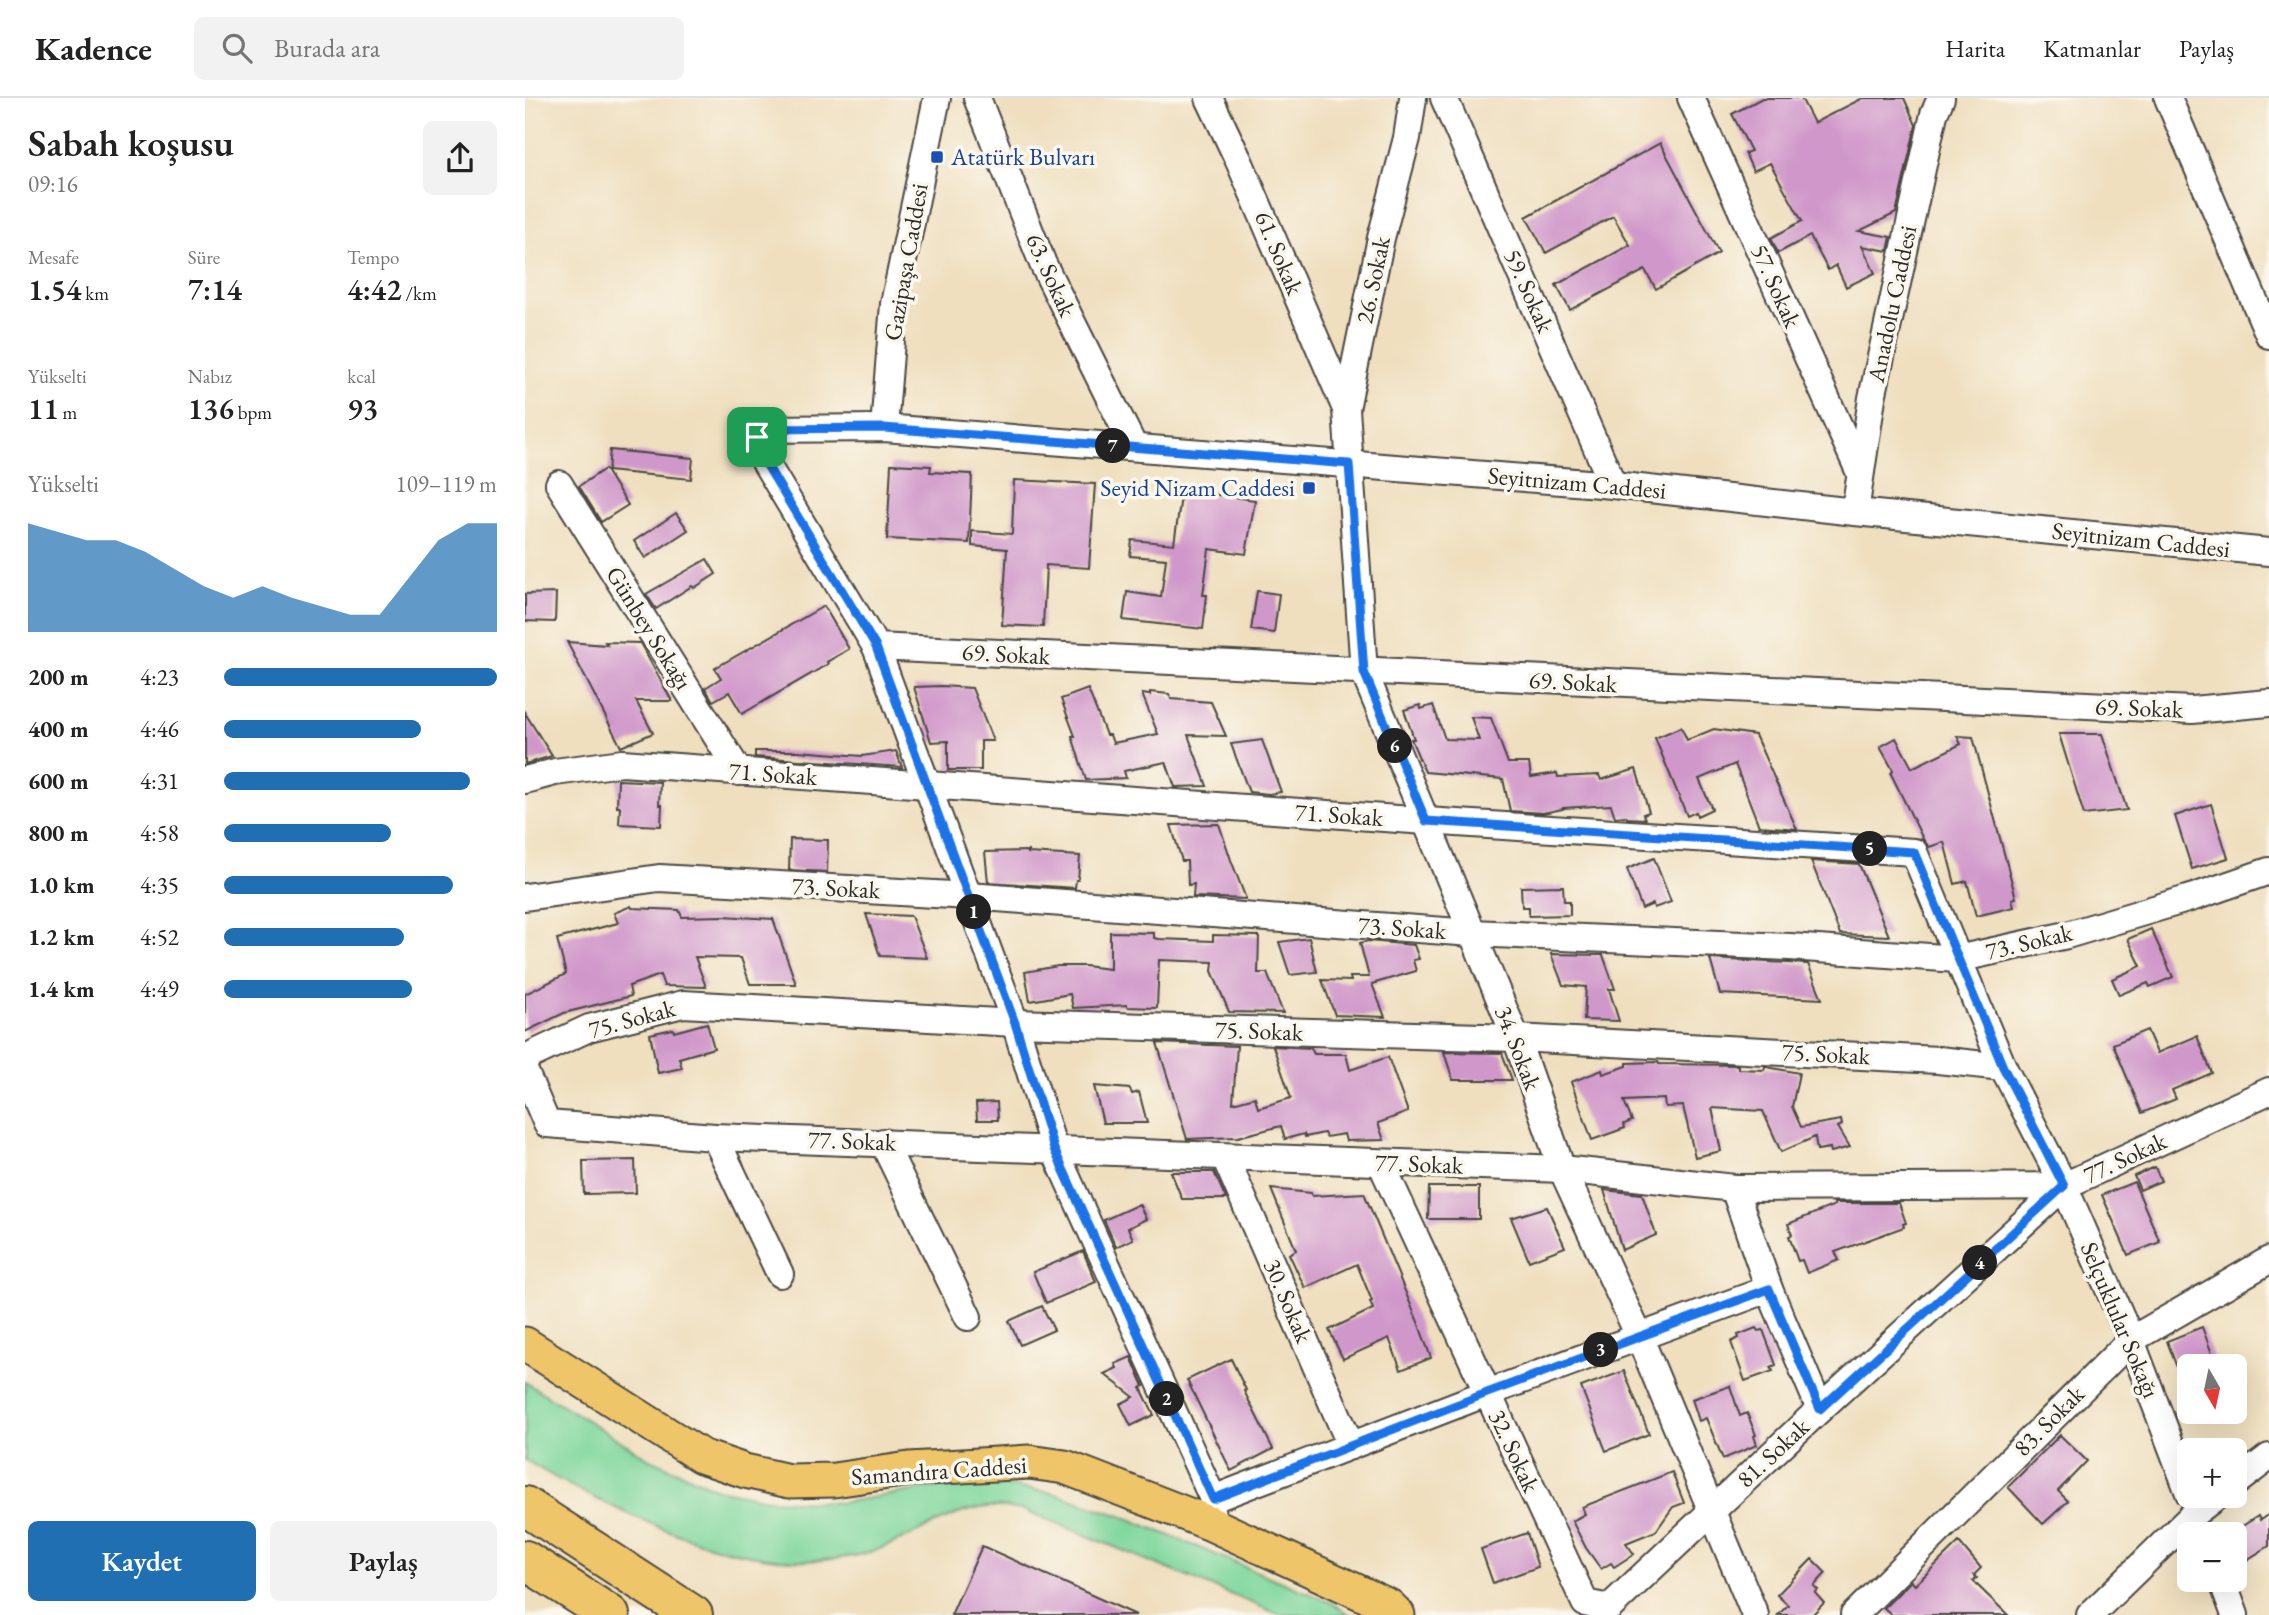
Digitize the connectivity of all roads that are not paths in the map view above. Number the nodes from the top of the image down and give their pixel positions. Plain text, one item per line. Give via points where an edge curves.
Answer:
1 (937, 98) edge
2 (977, 98) edge
3 (1209, 98) edge
4 (1413, 98) edge
5 (1444, 98) edge
6 (1691, 98) edge
7 (2168, 98) edge
8 (1934, 103) edge
9 (2269, 335) edge
10 (1346, 409) junction
11 (884, 428) junction
12 (1133, 447) junction
13 (1349, 464) junction
14 (1860, 473) junction
15 (559, 484) dead end
16 (1613, 485) junction
17 (1855, 512) junction
18 (2269, 552) edge
19 (876, 647) junction
20 (1364, 672) junction
21 (2269, 703) edge
22 (739, 772) junction
23 (525, 780) edge
24 (929, 786) junction
25 (1426, 821) junction
26 (2269, 871) edge
27 (968, 896) junction
28 (525, 897) edge
29 (1472, 933) junction
30 (1957, 958) junction
31 (1015, 1023) junction
32 (1516, 1038) junction
33 (525, 1058) edge
34 (2003, 1067) junction
35 (525, 1072) edge
36 (2269, 1091) edge
37 (715, 1138) junction
38 (883, 1142) junction
39 (1054, 1149) junction
40 (1225, 1157) junction
41 (1381, 1163) junction
42 (1562, 1169) junction
43 (2064, 1186) junction
44 (1734, 1188) junction
45 (2269, 1260) edge
46 (780, 1274) dead end
47 (1769, 1289) junction
48 (968, 1317) dead end
49 (1639, 1336) junction
50 (2131, 1340) junction
51 (525, 1344) edge
52 (1487, 1393) junction
53 (1820, 1409) junction
54 (1351, 1446) junction
55 (2269, 1457) edge
56 (2247, 1474) edge
57 (525, 1506) edge
58 (2195, 1509) edge
59 (1211, 1511) junction
60 (1712, 1511) junction
61 (525, 1560) edge
62 (2226, 1592) edge
63 (1609, 1608) joint
64 (610, 1615) edge
65 (693, 1615) edge
66 (1398, 1615) edge
67 (1755, 1615) edge
68 (1854, 1615) edge
69 (2090, 1615) edge
70 (2235, 1615) edge

1 - 11 street, Gazipaşa Caddesi via 894,304
2 - 12 street, 63. Sokak via 1043,264
3 - 10 street, 61. Sokak
4 - 10 street, 26. Sokak
5 - 16 street, 59. Sokak
6 - 14 street, 57. Sokak
7 - 9 street
8 - 14 street, Anadolu Caddesi
10 - 13 street, 26. Sokak
11 - 12 street, Seyitnizam Caddesi
11 - 19 street, Seyitnizam Caddesi via 759,429 756,447
12 - 13 street, Seyitnizam Caddesi
13 - 16 street, Seyitnizam Caddesi
13 - 20 street, 34. Sokak
14 - 17 street, Anadolu Caddesi
15 - 22 street, Günbey Sokağı
16 - 17 street, Seyitnizam Caddesi
17 - 18 street, Seyitnizam Caddesi
19 - 20 street, 69. Sokak
19 - 24 street
20 - 21 street, 69. Sokak via 2192,710
20 - 25 street, 34. Sokak
22 - 23 street, 71. Sokak via 622,763
22 - 24 street, 71. Sokak
24 - 25 street, 71. Sokak
24 - 27 street
25 - 29 street, 34. Sokak
25 - 30 street, 71. Sokak via 1914,852
26 - 30 street, 73. Sokak via 2067,935
27 - 28 street, 73. Sokak via 659,878
27 - 29 street, 73. Sokak
27 - 31 street
29 - 30 street, 73. Sokak
29 - 32 street, 34. Sokak
30 - 34 street, 71. Sokak
31 - 32 street, 75. Sokak
31 - 33 street, 75. Sokak via 684,1004 589,1028
31 - 39 street
32 - 34 street, 75. Sokak
32 - 42 street, 34. Sokak
34 - 43 street, 71. Sokak
35 - 37 street, 77. Sokak via 547,1125
36 - 43 street, 77. Sokak
37 - 38 street, 77. Sokak
37 - 46 street
38 - 39 street, 77. Sokak
38 - 48 street
39 - 40 street, 77. Sokak
39 - 59 street
40 - 41 street, 77. Sokak
40 - 54 street, 30. Sokak
41 - 42 street, 77. Sokak
41 - 52 street, 32. Sokak
42 - 44 street, 77. Sokak
42 - 49 street, 34. Sokak
43 - 44 street, 77. Sokak
43 - 50 street, Selçuklular Sokağı
43 - 53 street, 81. Sokak
44 - 47 street
45 - 50 street, 83. Sokak
47 - 49 street
47 - 53 street
49 - 52 street
49 - 60 street, 34. Sokak
50 - 58 street, Selçuklular Sokağı
50 - 68 street, 83. Sokak
51 - 59 main road, Samandıra Caddesi via 701,1456 745,1471 789,1481 834,1480 909,1469 1029,1462 1065,1467
52 - 54 street
52 - 63 street, 32. Sokak via 1585,1603
53 - 60 street, 81. Sokak
54 - 59 street
55 - 56 street
57 - 65 highway
58 - 69 street
59 - 66 main road, Samandıra Caddesi
60 - 63 street, 81. Sokak
60 - 67 street, 34. Sokak
61 - 64 highway
62 - 70 street

